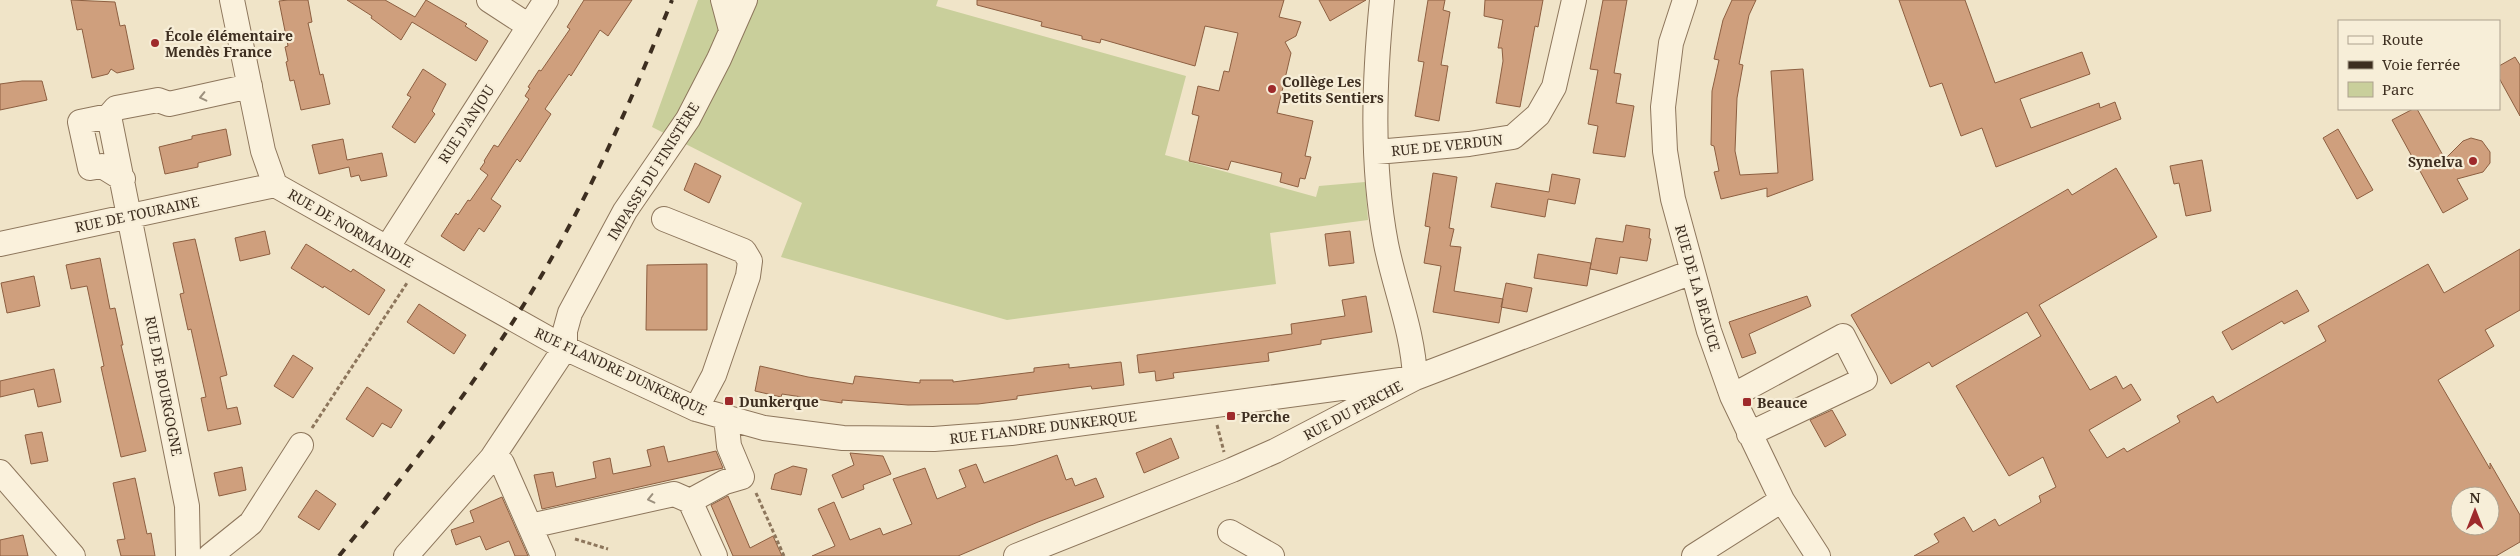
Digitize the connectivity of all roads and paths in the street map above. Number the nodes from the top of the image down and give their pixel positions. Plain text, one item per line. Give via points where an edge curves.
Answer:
1 (232, 0) edge
2 (489, 0) edge
3 (546, 0) edge
4 (723, 0) edge
5 (745, 0) edge
6 (1382, 0) edge
7 (1574, 0) edge
8 (1685, 0) edge
9 (529, 26) junction
10 (731, 30) junction
11 (250, 86) junction
12 (1376, 152) junction
13 (275, 185) junction
14 (130, 216) junction
15 (664, 219) dead end
16 (0, 244) edge
17 (387, 248) junction
18 (418, 266) junction
19 (1692, 272) junction
20 (514, 319) joint
21 (565, 348) junction
22 (1415, 378) junction
23 (1732, 396) junction
24 (1208, 406) junction
25 (696, 409) junction
26 (726, 417) junction
27 (1749, 434) junction
28 (301, 445) joint
29 (492, 458) junction
30 (1232, 470) junction
31 (0, 472) edge
32 (742, 477) junction
33 (1782, 500) junction
34 (690, 501) junction
35 (530, 526) junction
36 (1230, 532) dead end
37 (570, 537) dead end
38 (608, 549) dead end
39 (73, 556) edge
40 (188, 556) edge
41 (210, 556) edge
42 (406, 556) edge
43 (543, 556) edge
44 (715, 556) edge
45 (784, 556) edge
46 (1016, 556) edge
47 (1272, 556) edge
48 (1694, 556) edge
49 (1818, 556) edge

1 - 11 street, RUE DE NORMANDIE
2 - 9 street
3 - 9 street, RUE D'ANJOU
4 - 10 street
5 - 10 street, IMPASSE DU FINISTÈRE
6 - 12 street via 1377,47
7 - 12 street, RUE DE VERDUN via 1554,87 1538,115 1513,137
8 - 19 street, RUE DE LA BEAUCE via 1671,43 1663,129 1673,199
9 - 17 street, RUE D'ANJOU
10 - 21 street, IMPASSE DU FINISTÈRE via 688,119 625,211 570,313
11 - 13 street, RUE DE NORMANDIE via 263,150
11 -> 14 street, RUE DE BOURGOGNE via 169,104 158,100 116,108 109,116 80,122 90,168 102,166 123,179
12 - 22 street via 1386,243 1414,349
13 - 14 street, RUE DE TOURAINE
13 - 17 street, RUE DE NORMANDIE
14 - 16 street, RUE DE TOURAINE
14 - 40 street, RUE DE BOURGOGNE via 187,506
15 - 25 street via 744,251 750,260 748,276 714,375
17 - 18 street, RUE DE NORMANDIE
18 - 20 street, RUE DE NORMANDIE
18 - 28 path
19 - 22 street, RUE DU PERCHE
19 - 23 street, RUE DE LA BEAUCE
20 - 21 street, RUE FLANDRE DUNKERQUE
21 - 25 street, RUE FLANDRE DUNKERQUE
21 - 29 street, IMPASSE DU FINISTÈRE
22 - 24 street, RUE FLANDRE DUNKERQUE
22 - 30 street, RUE DU PERCHE
23 - 27 street, RUE DE LA BEAUCE
23 - 27 street via 1843,336 1865,379
24 - 26 street, RUE FLANDRE DUNKERQUE via 1011,433 934,439 842,438 764,428
24 - 30 path via 1220,431 1223,460
25 - 26 street, RUE FLANDRE DUNKERQUE
26 - 32 street via 729,446
27 - 33 street, RUE DE LA BEAUCE
28 - 41 street via 251,523
29 - 35 street via 502,463
29 - 42 street, IMPASSE DU FINISTÈRE
30 - 46 street, RUE DU PERCHE
31 - 39 street
32 - 34 street via 725,482
32 - 45 path via 752,484
33 - 48 street
33 - 49 street, RUE DE LA BEAUCE
34 -> 35 street via 674,494
34 - 44 street
35 - 43 street
36 - 47 street
37 - 38 path

